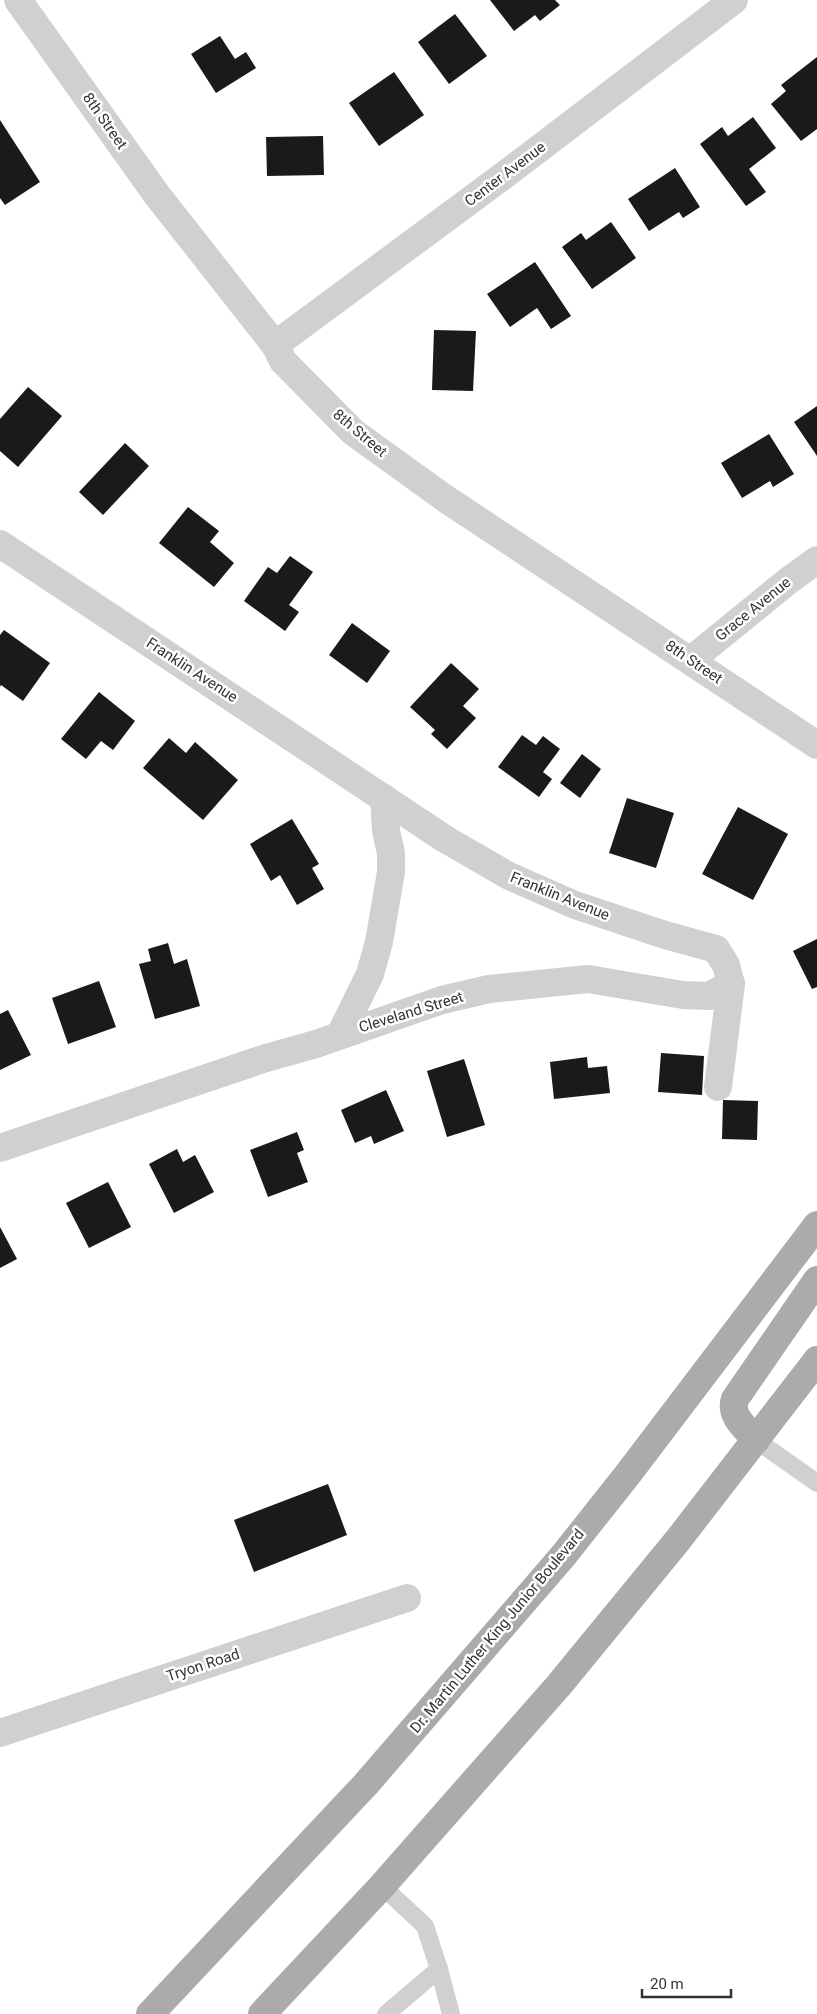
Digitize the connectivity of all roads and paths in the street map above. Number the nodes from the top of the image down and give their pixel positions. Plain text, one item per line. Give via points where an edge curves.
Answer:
1 (18, 0) edge
2 (734, 0) edge
3 (275, 345) junction
4 (0, 544) edge
5 (817, 560) edge
6 (690, 660) junction
7 (817, 745) edge
8 (384, 798) junction
9 (731, 984) junction
10 (340, 1035) junction
11 (718, 1087) dead end
12 (0, 1148) edge
13 (817, 1225) edge
14 (817, 1280) edge
15 (817, 1360) edge
16 (756, 1440) junction
17 (817, 1483) edge
18 (407, 1598) dead end
19 (0, 1733) edge
20 (382, 1886) junction
21 (438, 1969) junction
22 (266, 2012) edge
23 (150, 2014) edge
24 (386, 2014) edge
25 (451, 2014) edge

1 - 3 street, 8th Street via 157,195
2 - 3 street, Center Avenue
3 - 6 street, 8th Street via 284,362 354,432 446,499
4 - 8 street, Franklin Avenue
5 - 6 street, Grace Avenue
6 - 7 street, 8th Street
8 - 9 street, Franklin Avenue via 509,876 575,905 716,949 726,965
8 - 10 street via 392,872 370,974
9 - 10 street, Cleveland Street via 709,996 683,995 588,979 489,989 442,1000
9 - 11 street
10 - 12 street, Cleveland Street
13 - 23 main road, Dr. Martin Luther King Junior Boulevard via 563,1556 366,1784
14 - 16 main road via 735,1399 736,1417
15 - 16 main road
16 - 17 lane
16 - 20 main road via 559,1685
18 - 19 street, Tryon Road
20 - 21 lane via 425,1926
20 - 22 main road
21 - 24 lane
21 - 25 lane

